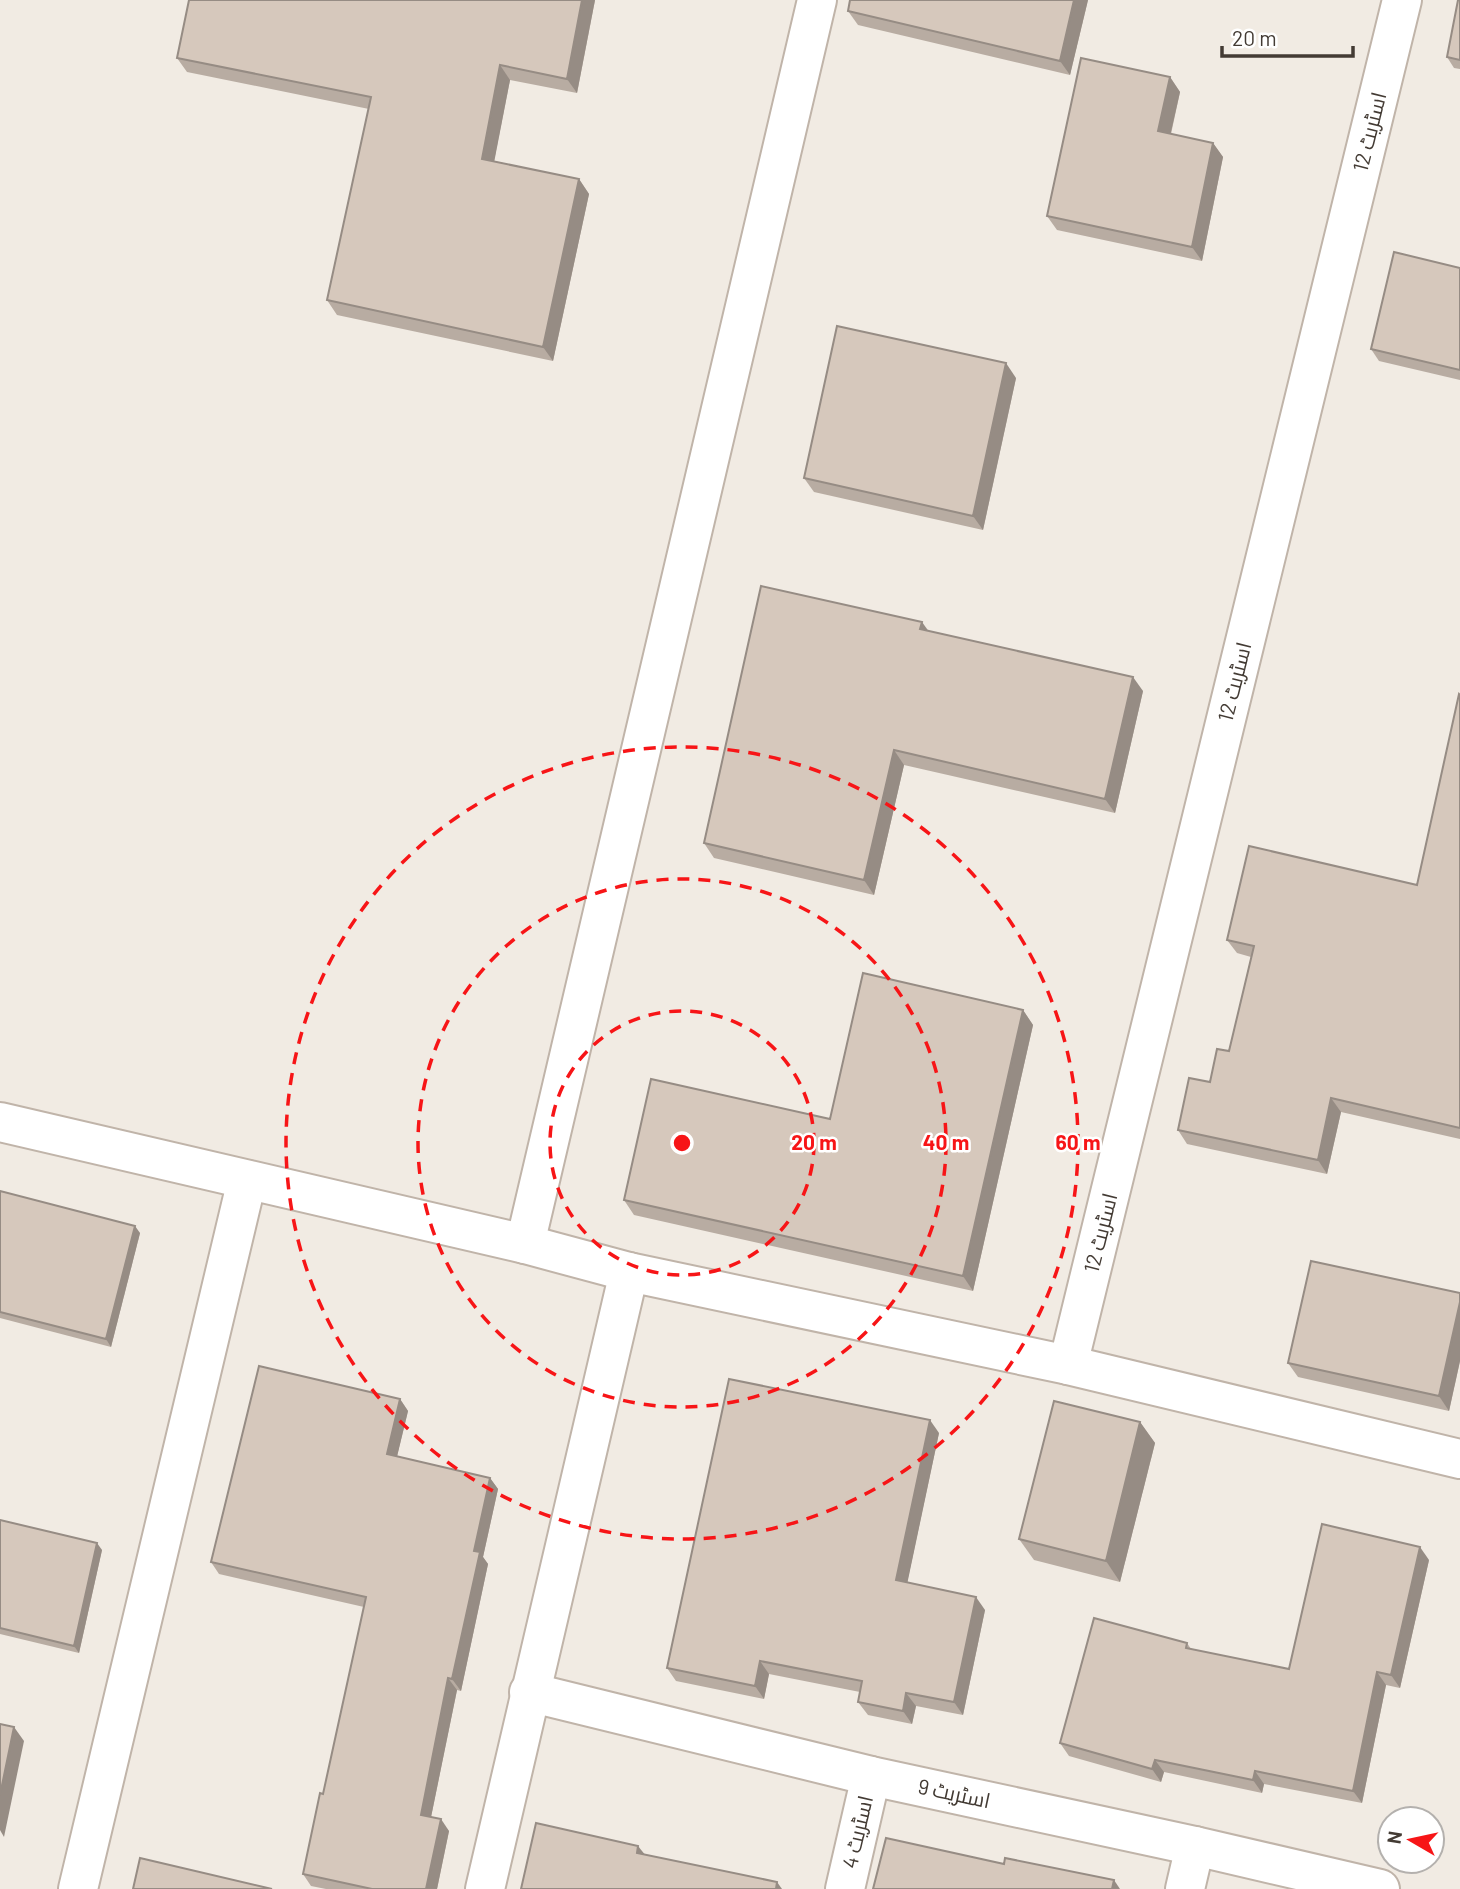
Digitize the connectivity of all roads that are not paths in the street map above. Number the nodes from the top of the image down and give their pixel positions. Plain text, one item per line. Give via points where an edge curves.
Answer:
1 (817, 0) edge
2 (1402, 0) edge
3 (0, 1122) edge
4 (247, 1180) junction
5 (525, 1244) junction
6 (629, 1272) junction
7 (1068, 1365) junction
8 (1460, 1459) edge
9 (529, 1692) junction
10 (871, 1776) junction
11 (1195, 1846) junction
12 (78, 1889) edge
13 (485, 1889) edge
14 (845, 1889) edge
15 (1185, 1889) edge
16 (1380, 1889) edge

1 - 5 street
2 - 7 street, اسٹریٹ 12
3 - 4 street
4 - 5 street
4 - 12 street
5 - 6 street
6 - 7 street
6 - 9 street
7 - 8 street
9 - 10 street, اسٹریٹ 9
9 - 13 street
10 - 11 street, اسٹریٹ 9
10 - 14 street, اسٹریٹ 4
11 - 15 street
11 - 16 street, اسٹریٹ 9

